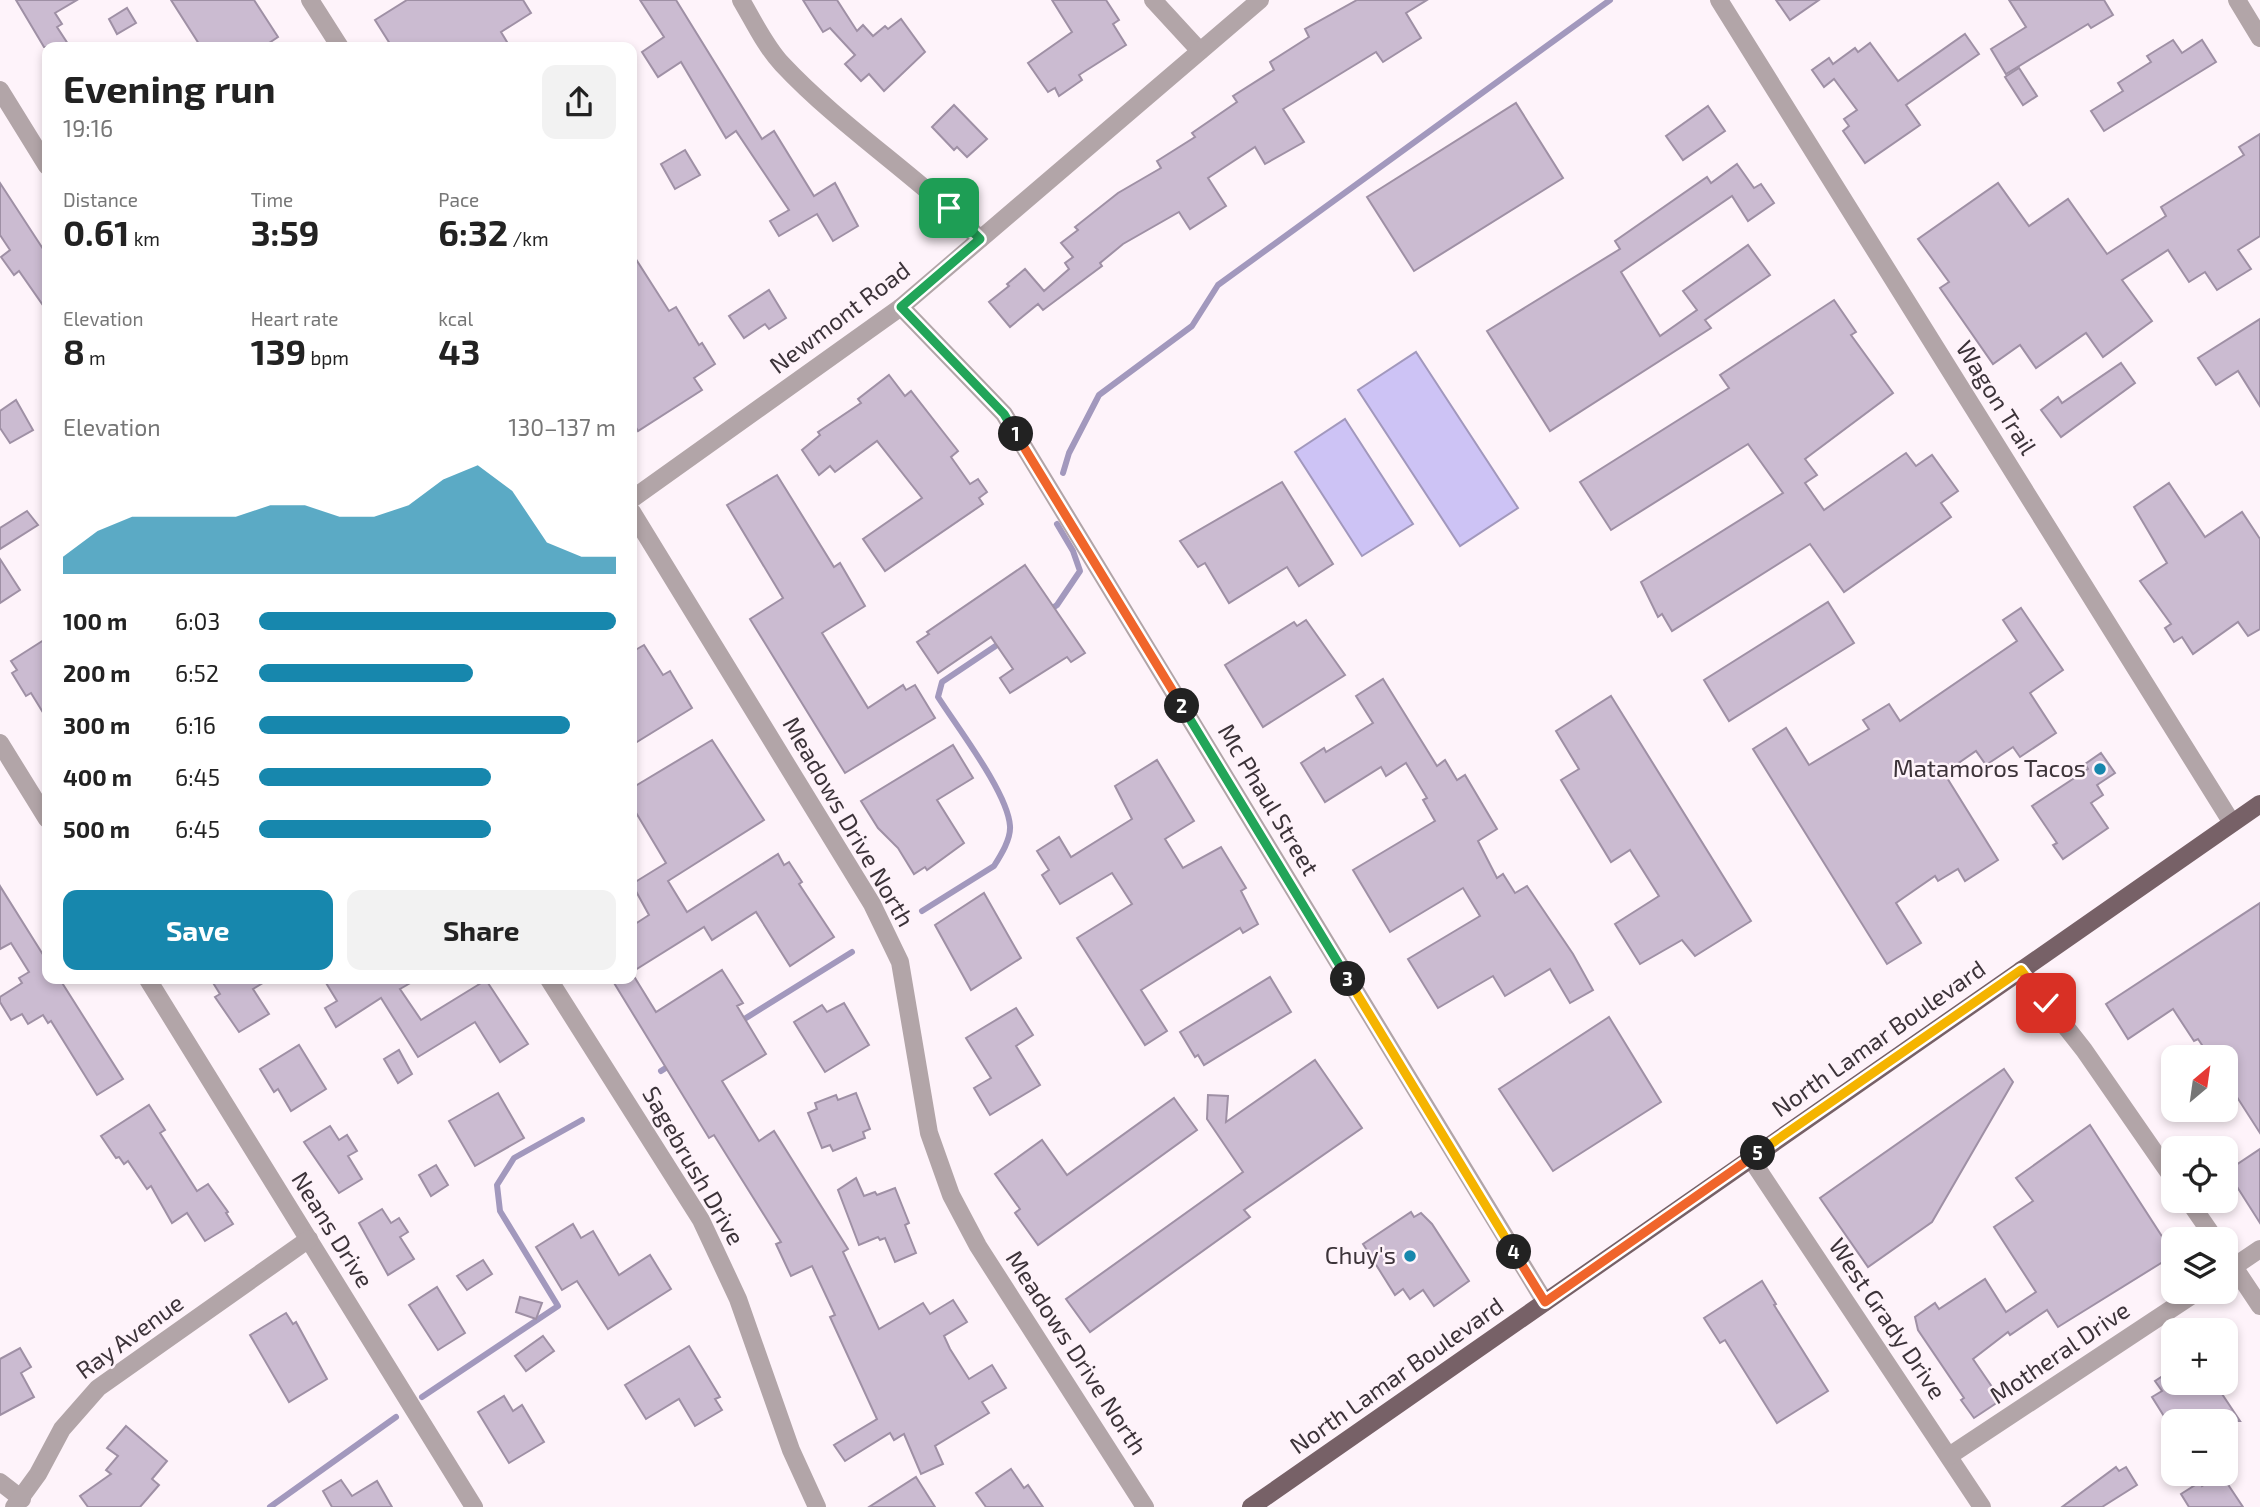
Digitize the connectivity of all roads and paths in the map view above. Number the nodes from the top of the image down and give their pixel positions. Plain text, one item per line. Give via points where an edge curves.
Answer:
1 (310, 0) edge
2 (741, 0) edge
3 (1153, 0) edge
4 (1260, 0) edge
5 (1719, 0) edge
6 (2237, 0) edge
7 (2260, 38) edge
8 (337, 42) edge
9 (1200, 51) junction
10 (0, 90) edge
11 (42, 158) edge
12 (980, 239) junction
13 (901, 307) junction
14 (637, 495) edge
15 (637, 520) edge
16 (0, 743) edge
17 (2260, 804) edge
18 (42, 810) edge
19 (2232, 823) junction
20 (2021, 970) junction
21 (151, 984) edge
22 (552, 984) edge
23 (1751, 1159) junction
24 (2161, 1161) edge
25 (309, 1239) junction
26 (2260, 1249) edge
27 (2238, 1260) edge
28 (2238, 1277) edge
29 (1545, 1302) junction
30 (2179, 1304) edge
31 (2260, 1306) edge
32 (1949, 1456) junction
33 (0, 1482) edge
34 (18, 1503) edge
35 (474, 1507) edge
36 (817, 1507) edge
37 (1145, 1507) edge
38 (1251, 1507) edge
39 (1982, 1507) edge

1 - 8 street
2 - 12 street via 779,61
3 - 9 street
4 - 9 street, Newmont Road
5 - 19 street, Wagon Trail
6 - 7 street
9 - 12 street, Newmont Road
10 - 11 street
12 - 13 street, Newmont Road
13 - 14 street, Newmont Road
13 - 29 street, Mc Phaul Street via 1004,414
15 - 37 street, Meadows Drive North via 872,904 900,962 929,1133 951,1195 978,1246
16 - 18 street
17 - 19 main road, North Lamar Boulevard
19 - 20 main road, North Lamar Boulevard
20 - 23 main road, North Lamar Boulevard
20 - 24 street via 2084,1050
21 - 25 street, Neans Drive
22 - 36 street, Sagebrush Drive via 701,1220 738,1299 791,1450
23 - 29 main road, North Lamar Boulevard
23 - 32 street, West Grady Drive
25 - 34 street, Ray Avenue via 98,1388 62,1429
25 - 35 street, Neans Drive
26 - 27 street
28 - 31 street
29 - 38 main road, North Lamar Boulevard
30 - 32 street, Motheral Drive
32 - 39 street, West Grady Drive
33 - 34 street

